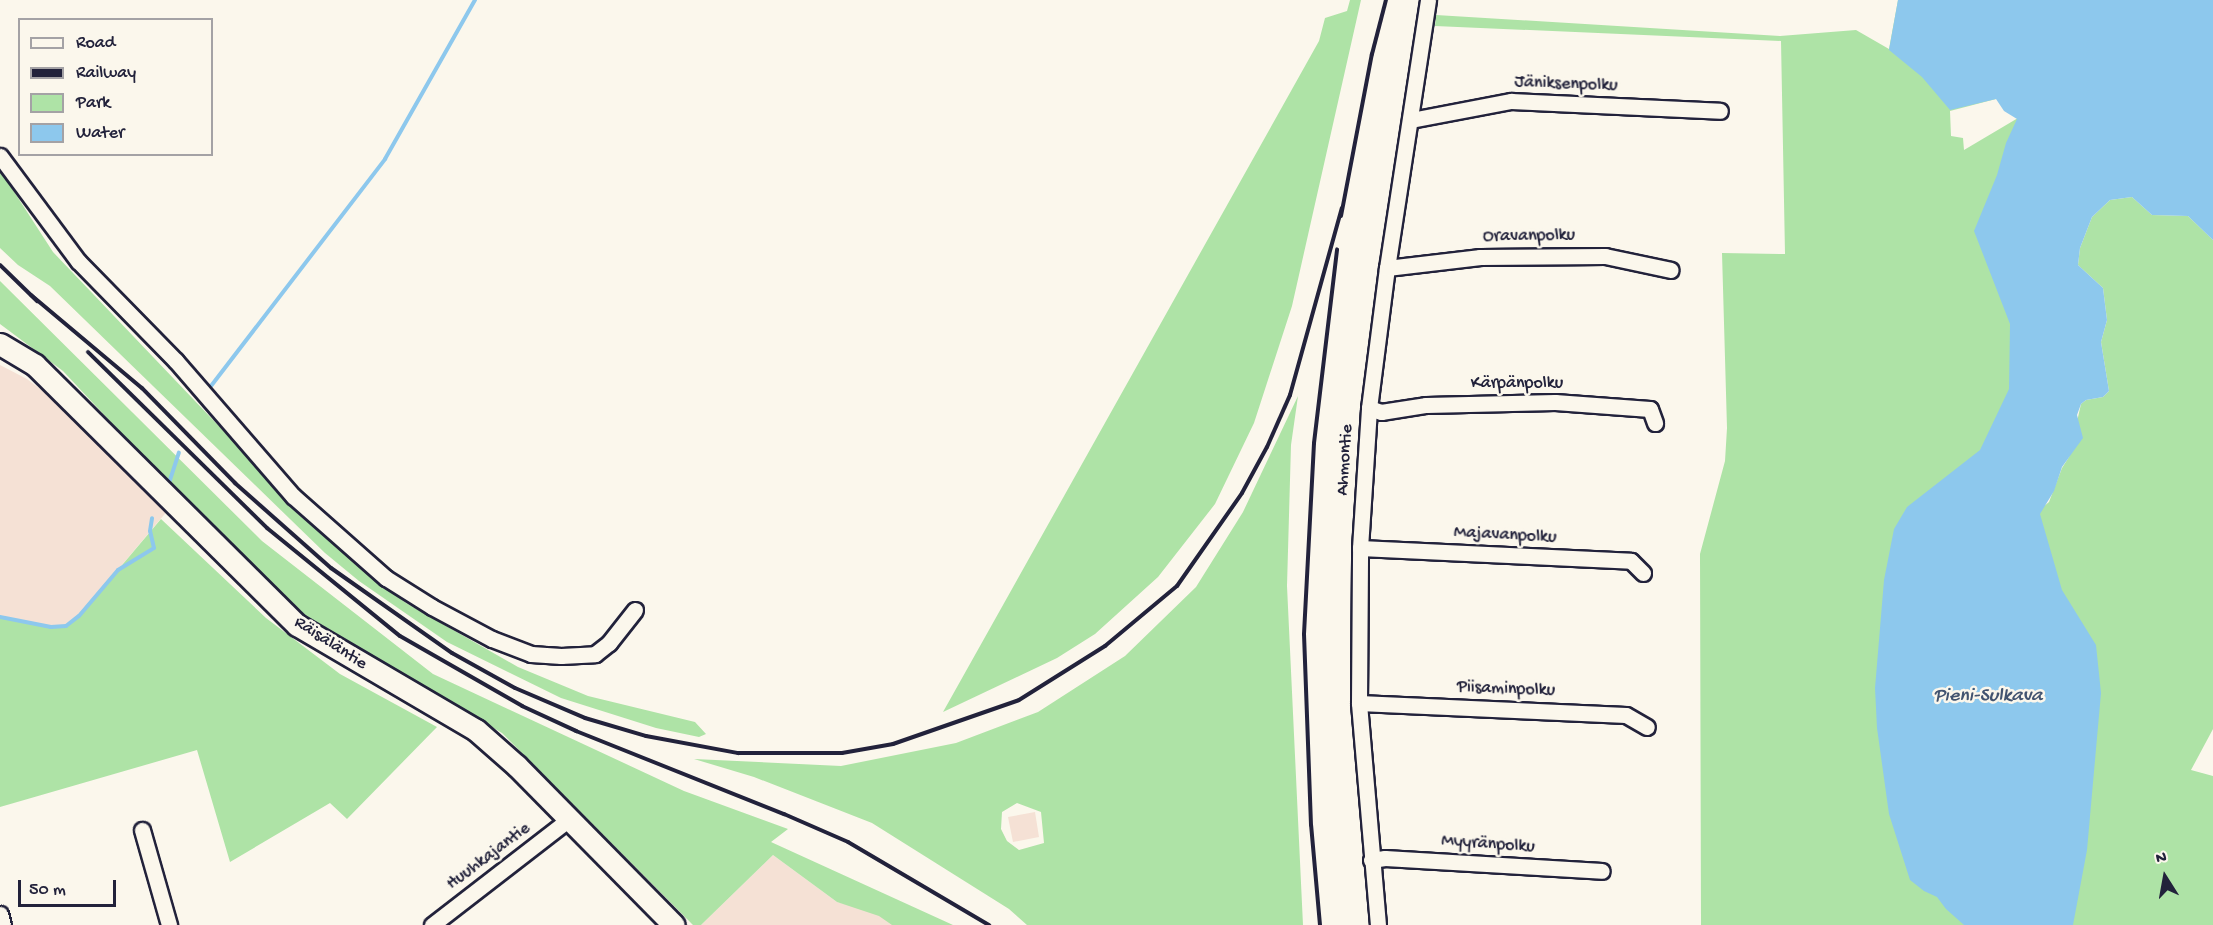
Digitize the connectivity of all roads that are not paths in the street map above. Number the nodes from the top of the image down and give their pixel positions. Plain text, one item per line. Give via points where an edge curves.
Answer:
1 (1428, 0) edge
2 (1720, 111) dead end
3 (1411, 120) junction
4 (0, 156) edge
5 (1387, 268) junction
6 (1671, 270) dead end
7 (0, 345) edge
8 (1369, 408) junction
9 (1655, 423) dead end
10 (1360, 548) junction
11 (1643, 573) dead end
12 (635, 610) dead end
13 (1359, 703) junction
14 (1647, 727) dead end
15 (569, 819) junction
16 (142, 830) dead end
17 (1371, 860) junction
18 (1602, 871) dead end
19 (0, 914) edge
20 (3, 925) edge
21 (169, 925) edge
22 (432, 925) edge
23 (674, 925) edge
24 (1378, 925) edge

1 - 3 street, Ahmontie
2 - 3 street, Jäniksenpolku via 1510,101
3 - 5 street, Ahmontie
4 - 12 street via 78,261 176,361 293,496 386,578 492,639 531,654 595,654
5 - 6 street, Oravanpolku via 1479,257 1605,256
5 - 8 street, Ahmontie
7 - 15 street, Räisäläntie via 35,364 297,625 476,730
8 - 9 street, Kärpänpolku via 1381,411 1426,405 1555,402 1650,409
8 - 10 street, Ahmontie
10 - 11 street, Majavanpolku via 1631,561
10 - 13 street, Ahmontie
13 - 14 street, Piisaminpolku via 1626,715
13 - 17 street, Ahmontie
15 - 22 street, Huuhkajantie
15 - 23 street, Räisäläntie
16 - 21 street
17 - 18 street, Myyränpolku
17 - 24 street, Ahmontie
19 - 20 street

